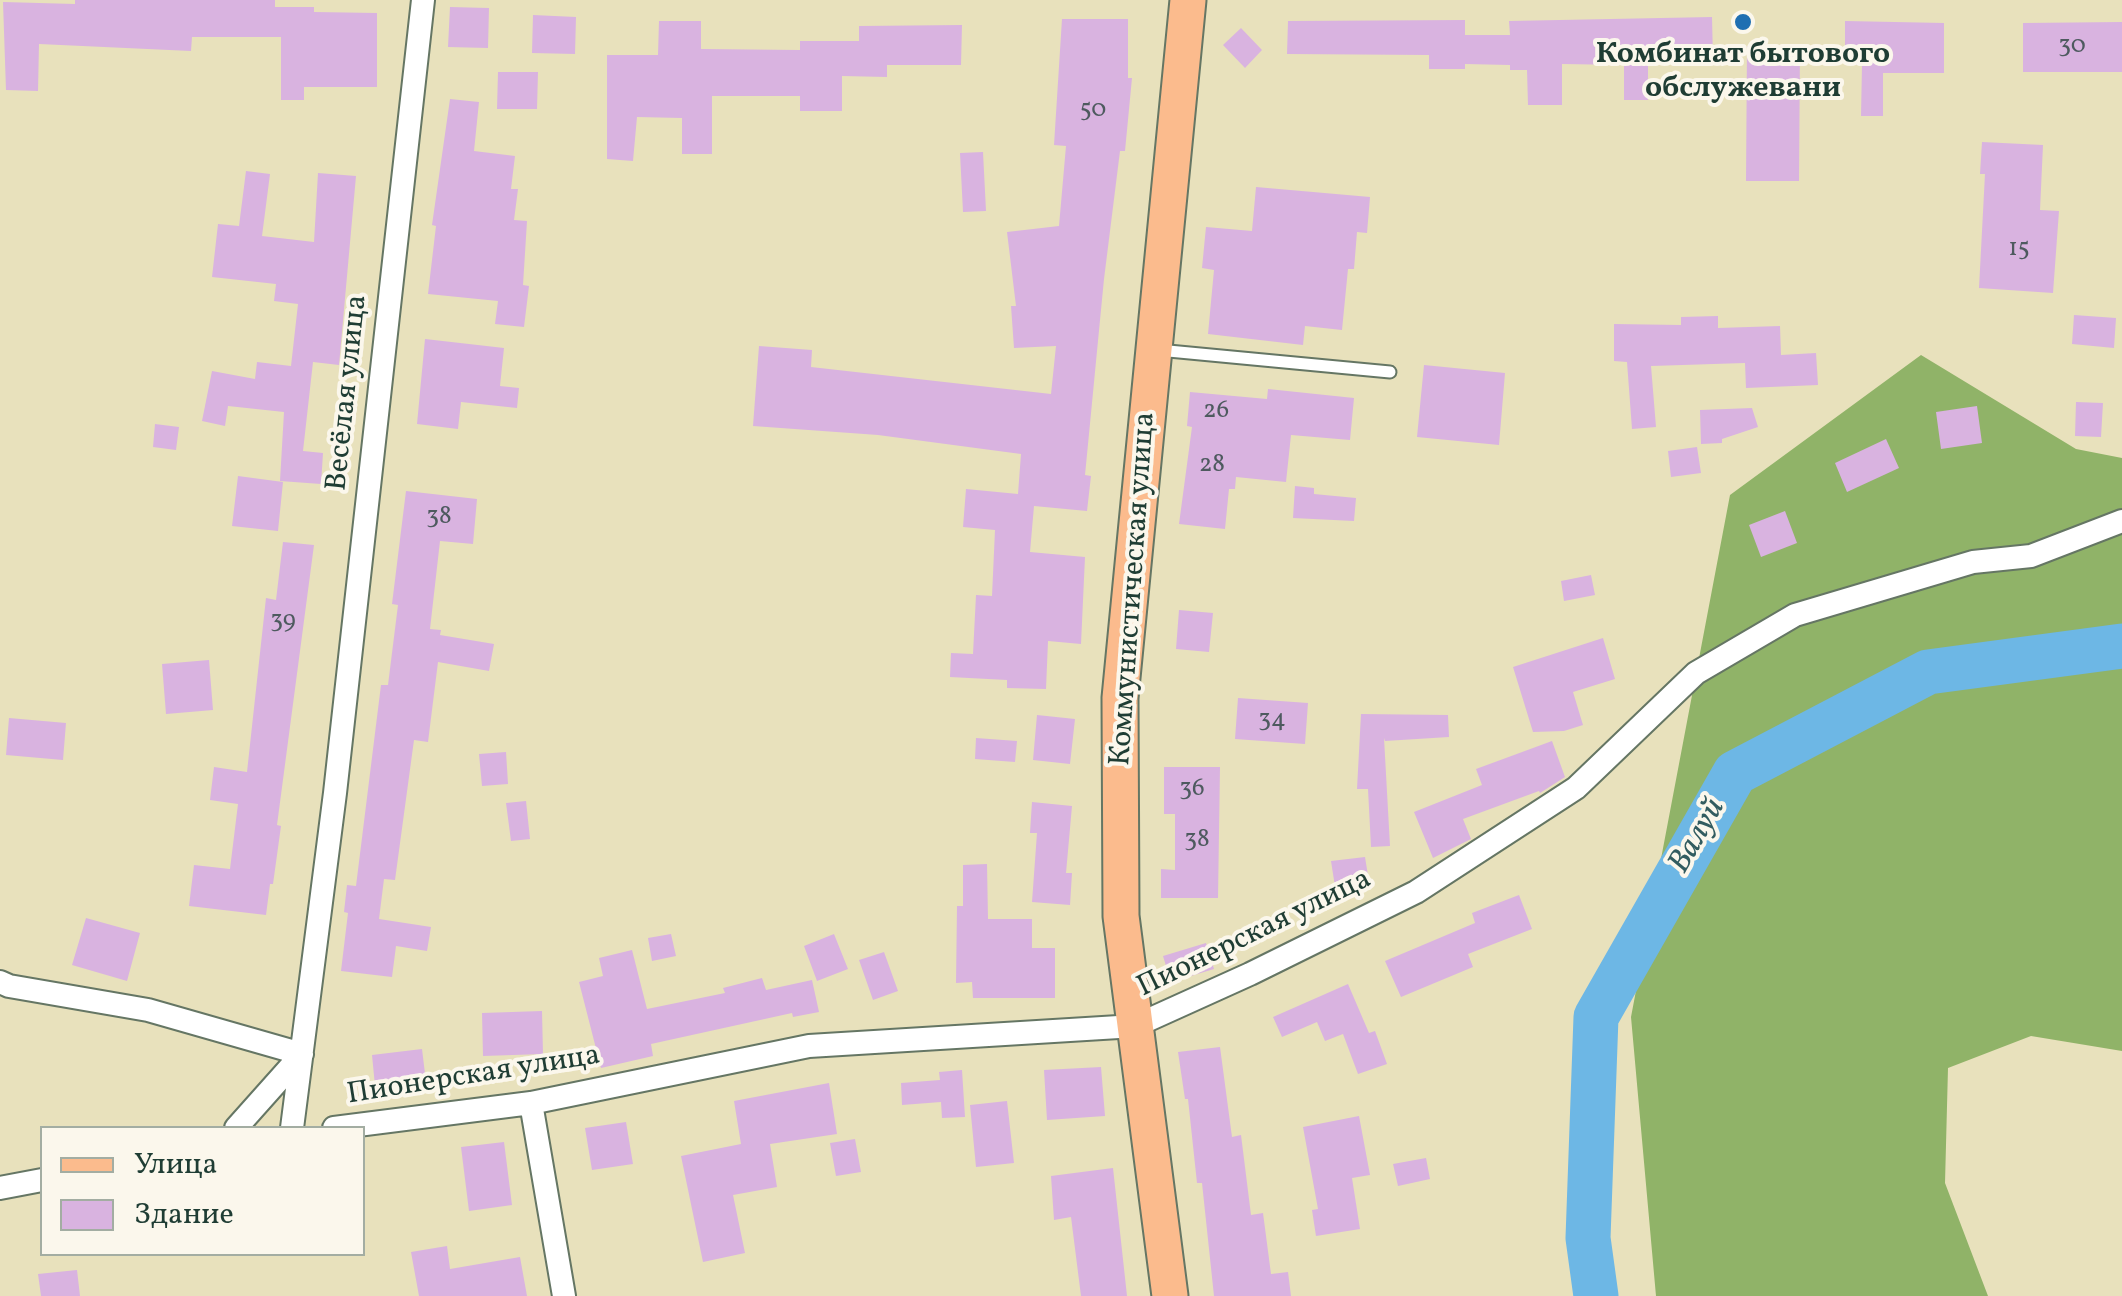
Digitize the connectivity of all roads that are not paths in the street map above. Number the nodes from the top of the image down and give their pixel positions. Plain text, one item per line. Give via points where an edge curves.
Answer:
1 (423, 0) edge
2 (1188, 0) edge
3 (1154, 350) junction
4 (1390, 372) dead end
5 (2122, 520) edge
6 (0, 982) edge
7 (1135, 1026) junction
8 (302, 1054) junction
9 (531, 1103) junction
10 (238, 1126) edge
11 (292, 1126) edge
12 (350, 1126) edge
13 (40, 1180) edge
14 (0, 1188) edge
15 (564, 1296) edge
16 (1170, 1296) edge

1 - 8 street, Весёлая улица
2 - 3 main road, Коммунистическая улица
3 - 4 lane
3 - 7 main road, Коммунистическая улица via 1120,698 1121,916
5 - 7 street, Пионерская улица via 2032,556 1973,562 1814,607 1696,673 1576,788 1416,892
6 - 8 street via 148,1010
7 - 9 street, Пионерская улица via 809,1046
7 - 16 main road, Коммунистическая улица
8 - 10 street
8 - 11 street
9 - 12 street, Пионерская улица
9 - 15 street
13 - 14 street

